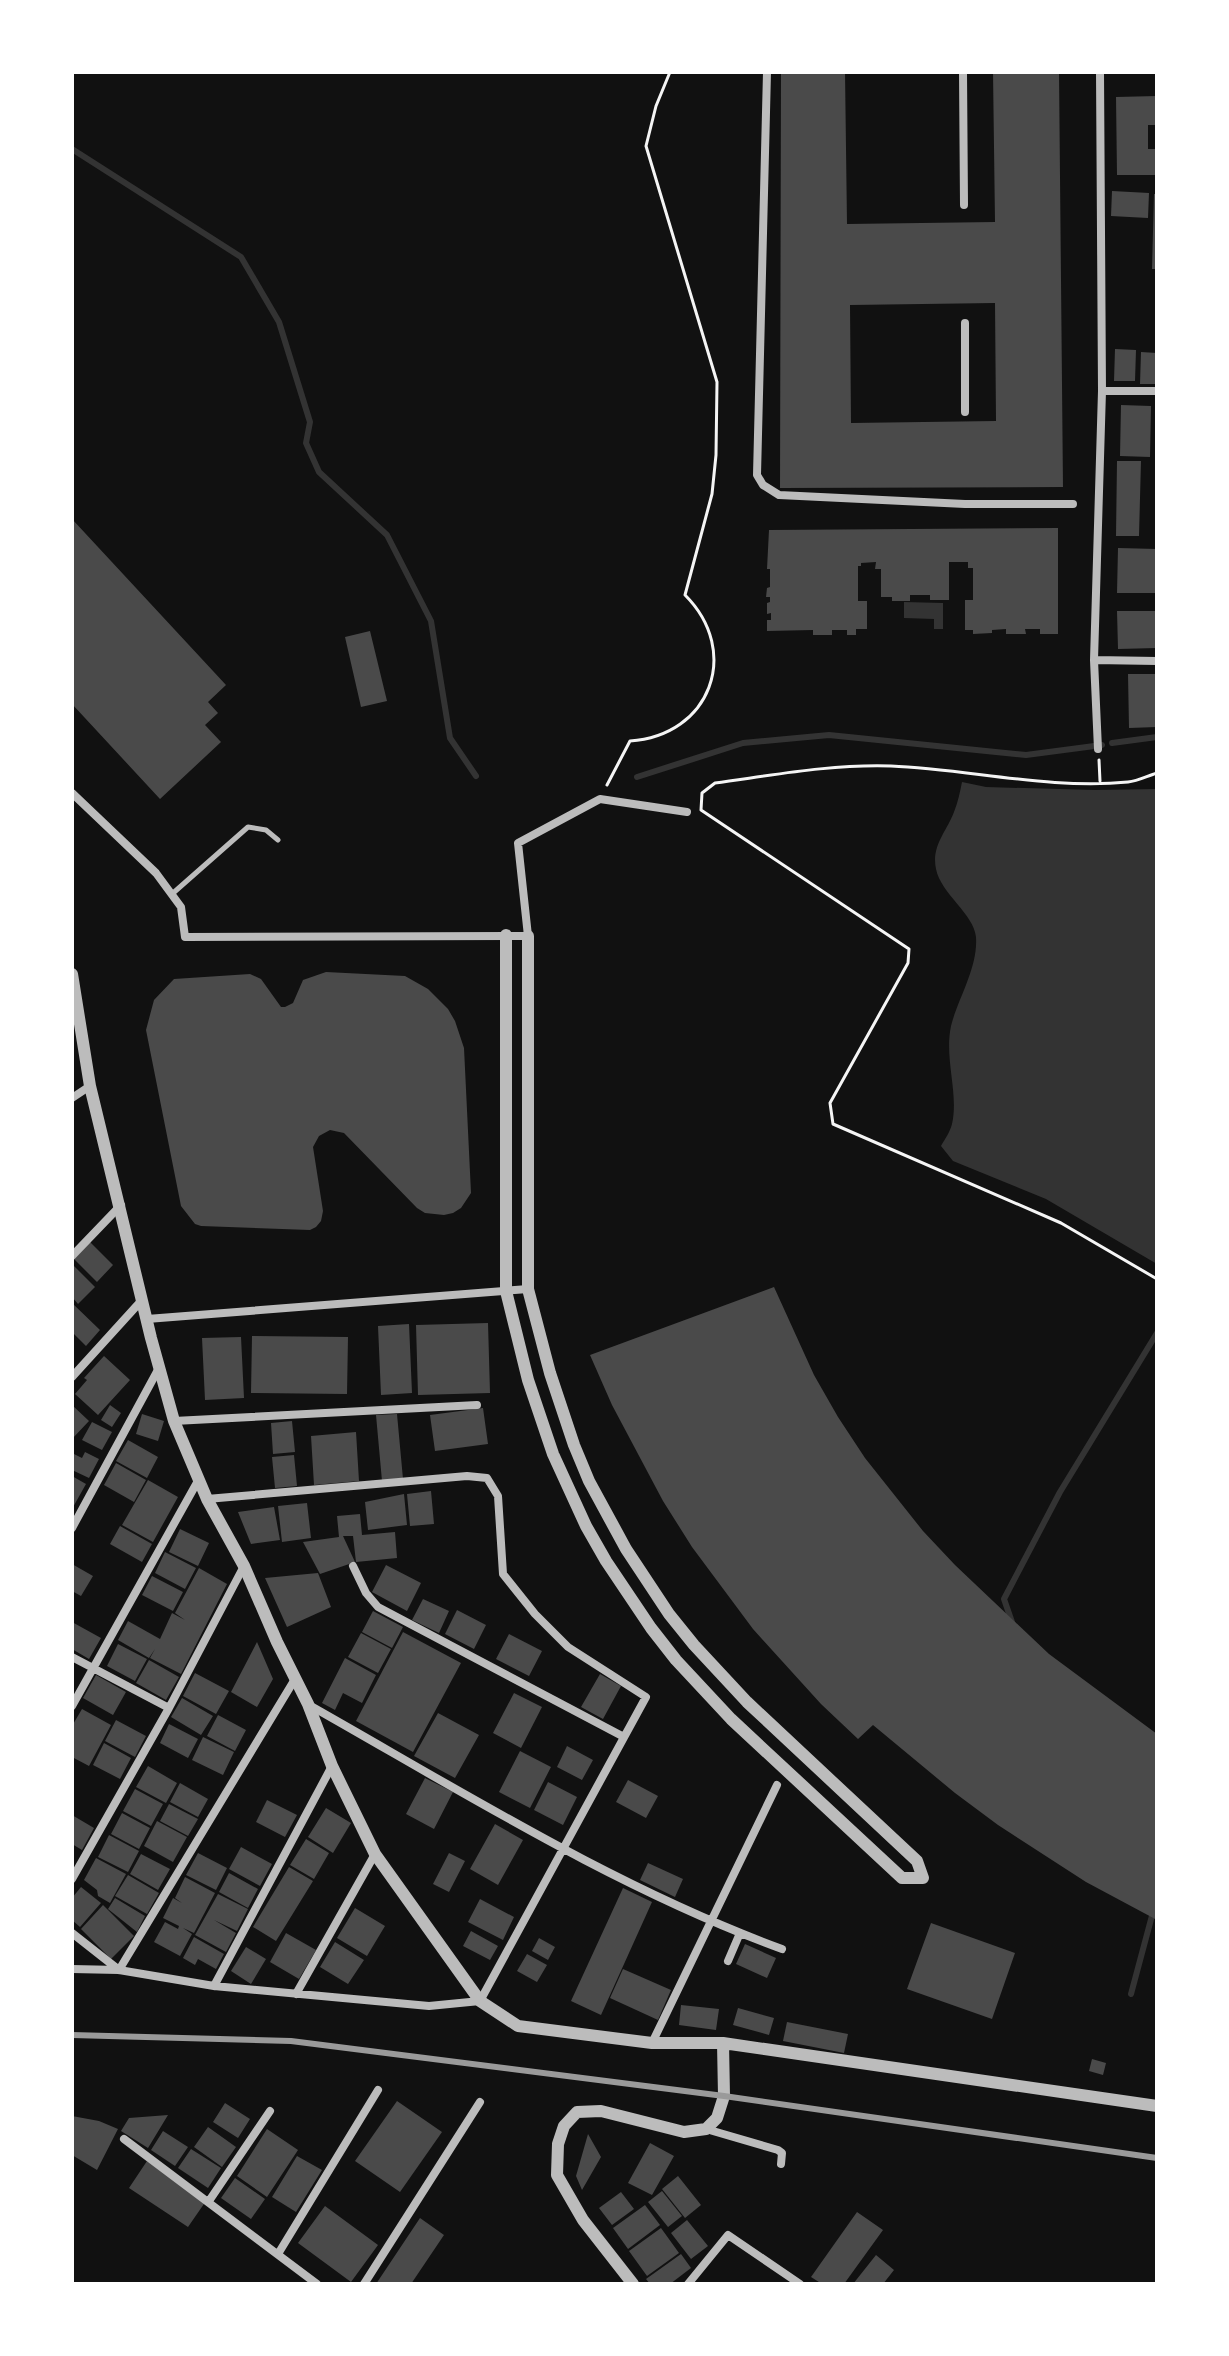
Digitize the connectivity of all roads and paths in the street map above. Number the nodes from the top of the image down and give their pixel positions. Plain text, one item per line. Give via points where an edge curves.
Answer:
1 (670, 72) edge
2 (767, 72) edge
3 (963, 72) edge
4 (1100, 72) edge
5 (964, 205) dead end
6 (965, 323) dead end
7 (1102, 391) junction
8 (1157, 391) edge
9 (965, 412) dead end
10 (1073, 504) dead end
11 (1094, 660) junction
12 (1157, 661) edge
13 (1098, 749) joint
14 (1157, 773) edge
15 (1100, 782) junction
16 (72, 793) edge
17 (600, 799) junction
18 (687, 812) dead end
19 (278, 840) dead end
20 (172, 894) junction
21 (506, 935) junction
22 (528, 936) junction
23 (72, 974) edge
24 (90, 1086) junction
25 (72, 1098) edge
26 (121, 1205) junction
27 (72, 1256) edge
28 (1157, 1279) edge
29 (528, 1289) junction
30 (506, 1291) junction
31 (142, 1300) junction
32 (147, 1319) junction
33 (160, 1367) junction
34 (72, 1377) edge
35 (477, 1405) dead end
36 (174, 1421) junction
37 (199, 1479) junction
38 (207, 1499) junction
39 (72, 1528) edge
40 (244, 1566) junction
41 (353, 1566) dead end
42 (72, 1657) edge
43 (95, 1668) junction
44 (295, 1679) junction
45 (308, 1704) junction
46 (72, 1706) edge
47 (169, 1708) junction
48 (624, 1737) junction
49 (332, 1766) junction
50 (777, 1785) dead end
51 (565, 1849) junction
52 (375, 1854) junction
53 (72, 1879) edge
54 (711, 1921) junction
55 (72, 1933) edge
56 (740, 1933) junction
57 (782, 1949) dead end
58 (728, 1961) dead end
59 (72, 1969) edge
60 (119, 1970) junction
61 (214, 1986) junction
62 (296, 1994) junction
63 (480, 2001) junction
64 (652, 2043) junction
65 (723, 2043) junction
66 (378, 2090) dead end
67 (480, 2102) dead end
68 (1157, 2106) edge
69 (270, 2111) dead end
70 (706, 2129) junction
71 (124, 2139) dead end
72 (781, 2164) dead end
73 (209, 2201) junction
74 (278, 2254) junction
75 (317, 2284) edge
76 (364, 2284) edge
77 (633, 2284) edge
78 (688, 2284) edge
79 (800, 2284) edge

1 - 17 path via 646,146 717,382 712,494 685,595 709,629 713,671 704,699 685,722 659,737 630,741
2 - 10 street via 757,475 763,485 779,495
3 - 5 street
4 - 7 street
6 - 9 street
7 - 8 street
7 - 11 street
11 - 12 street
11 - 13 street
13 - 15 path
14 - 15 path via 1130,782
15 - 28 path via 1029,781 892,766 832,767 715,783 702,793 701,810 909,949 908,963 830,1103 833,1124 1061,1223
16 - 20 street
17 - 18 street
17 - 22 street via 518,843
19 - 20 lane via 266,830 248,827
20 - 21 street via 181,907 185,937
21 - 22 street
21 - 30 street
22 - 29 street
23 - 24 street
24 - 25 street
24 - 26 street
26 - 27 street
26 - 31 street
29 - 30 street
29 - 30 street via 574,1445 607,1516 647,1583 720,1674 917,1861 923,1878 902,1878 731,1719 651,1628 586,1526 553,1454
30 - 32 street
31 - 32 street
31 - 34 street
32 - 33 street
33 - 36 street
33 - 39 street
35 - 36 street
36 - 37 street
37 - 38 street
37 - 43 street
38 - 40 street
38 - 48 street via 487,1478 498,1496 503,1574 568,1647 646,1697
40 - 44 street
40 - 47 street
41 - 48 street via 378,1607
42 - 43 street
43 - 46 street
43 - 47 street
44 - 45 street
44 - 60 street
45 - 49 street
45 - 51 street
47 - 53 street
48 - 51 street
49 - 52 street
49 - 61 street
50 - 54 street
51 - 54 street
51 - 63 street
52 - 62 street
52 - 63 street
54 - 56 street
54 - 64 street
55 - 60 street
56 - 57 street
56 - 58 street
59 - 60 street
60 - 61 street
61 - 62 street
62 - 63 street via 429,2006
63 - 64 street via 518,2026
64 - 65 street
65 - 68 street
65 - 70 street via 724,2096 717,2118
66 - 74 street
67 - 76 street
69 - 73 street
70 - 72 street via 778,2150
70 - 77 street via 684,2132 601,2111 577,2112 564,2126 557,2175 583,2220
71 - 73 street
73 - 74 street
74 - 75 street
78 - 79 street via 728,2235

